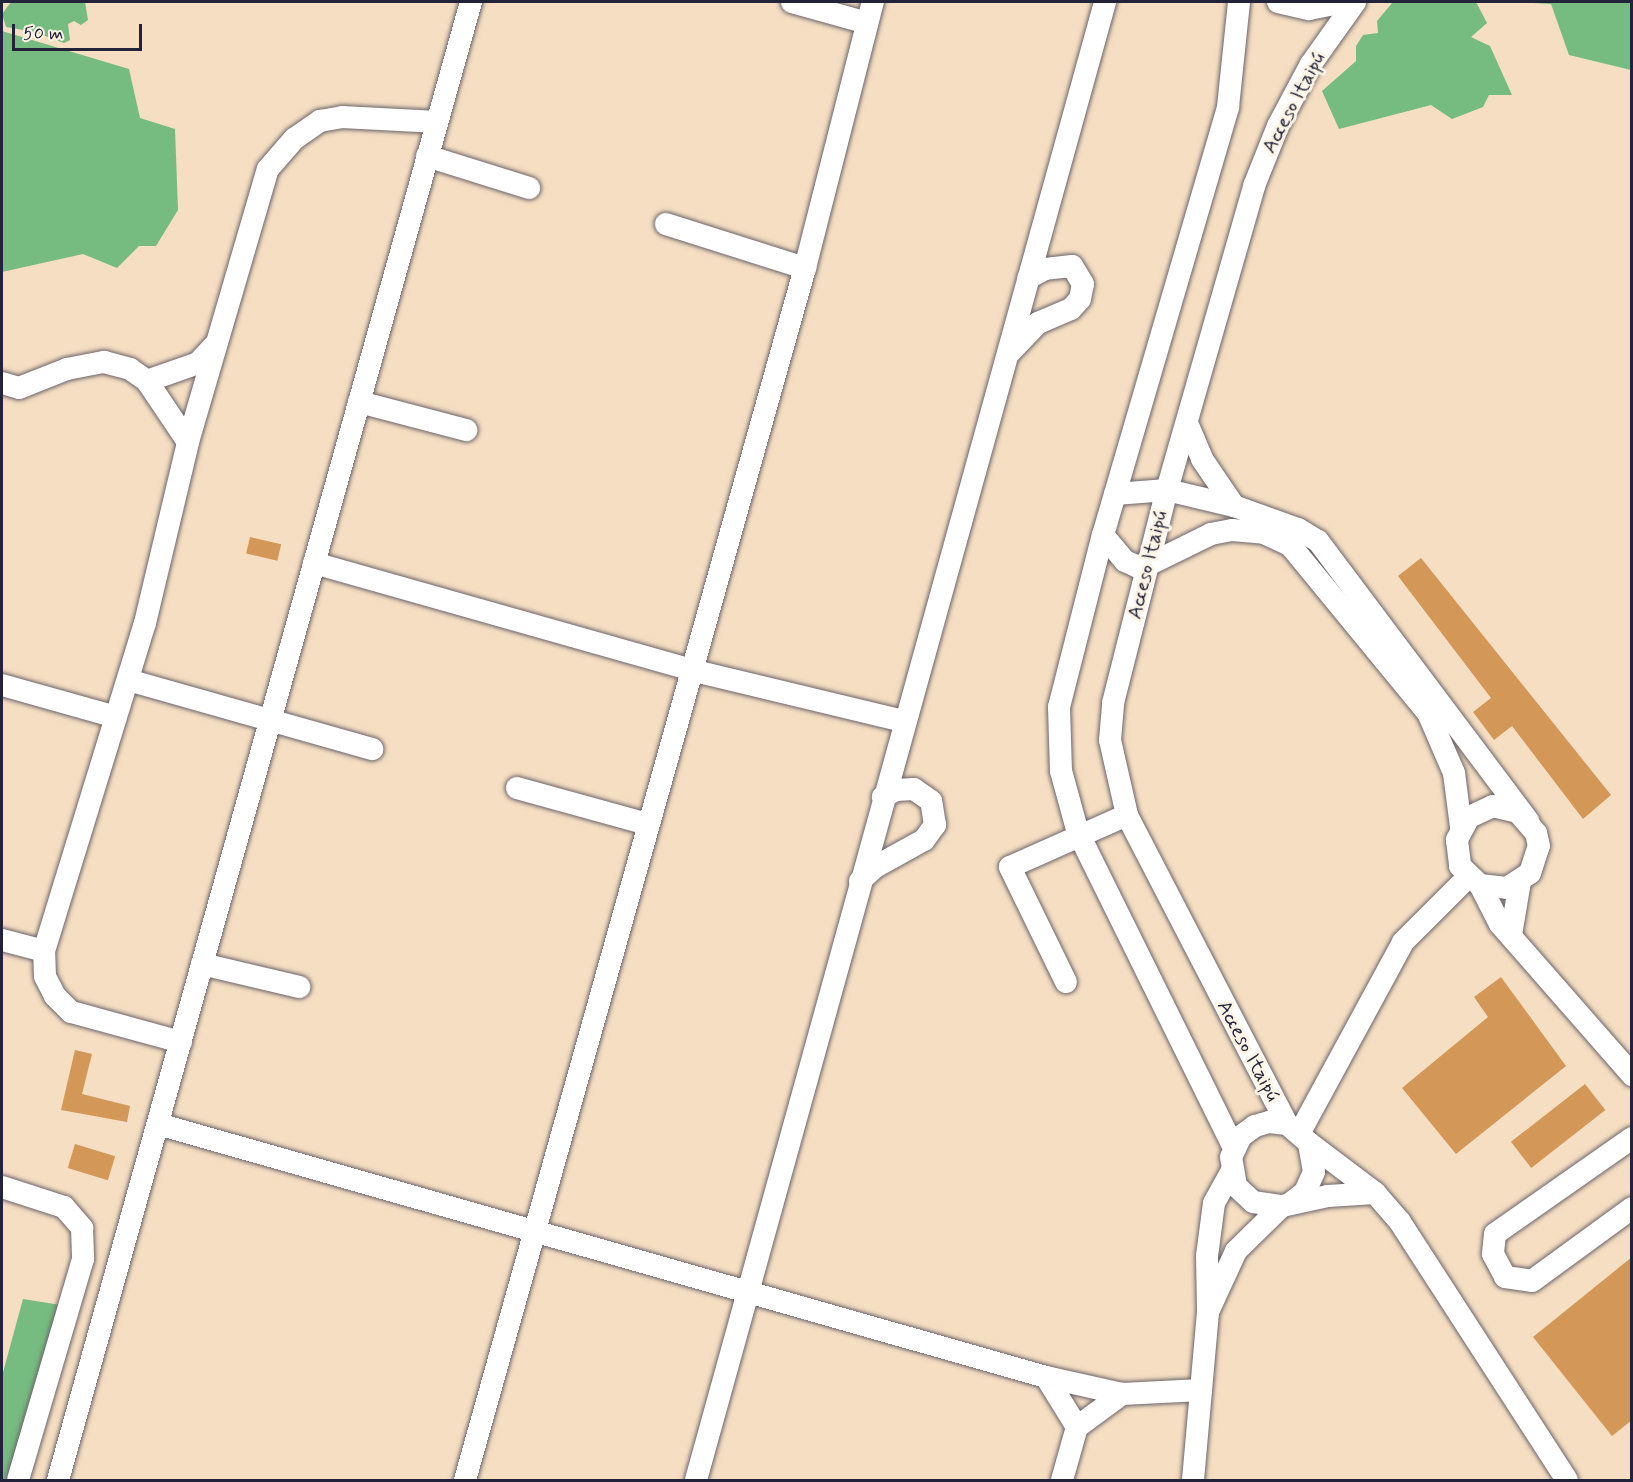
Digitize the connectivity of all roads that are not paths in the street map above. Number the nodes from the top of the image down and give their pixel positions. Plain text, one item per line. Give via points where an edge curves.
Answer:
1 (471, 2) edge
2 (792, 2) edge
3 (1105, 2) edge
4 (1239, 2) edge
5 (1278, 2) edge
6 (1346, 2) edge
7 (1355, 2) edge
8 (870, 12) edge
9 (437, 122) junction
10 (427, 156) junction
11 (529, 188) dead end
12 (666, 224) dead end
13 (805, 268) junction
14 (1028, 278) junction
15 (216, 344) junction
16 (1006, 357) junction
17 (147, 381) junction
18 (2, 383) edge
19 (359, 402) junction
20 (1187, 423) junction
21 (466, 429) dead end
22 (188, 442) junction
23 (1167, 490) junction
24 (1115, 494) junction
25 (1234, 506) junction
26 (1103, 535) junction
27 (314, 564) junction
28 (1148, 565) junction
29 (691, 670) junction
30 (128, 680) junction
31 (2, 685) edge
32 (116, 717) junction
33 (270, 721) junction
34 (904, 721) junction
35 (372, 749) dead end
36 (517, 788) dead end
37 (883, 797) junction
38 (1127, 815) junction
39 (1528, 820) junction
40 (648, 824) junction
41 (1461, 827) junction
42 (1078, 833) junction
43 (860, 881) junction
44 (1474, 881) junction
45 (1520, 882) junction
46 (1511, 935) junction
47 (2, 940) edge
48 (44, 951) junction
49 (202, 964) junction
50 (1066, 982) dead end
51 (299, 987) dead end
52 (180, 1042) junction
53 (1632, 1075) edge
54 (158, 1124) junction
55 (1299, 1133) junction
56 (1632, 1137) edge
57 (1234, 1148) junction
58 (1231, 1172) junction
59 (2, 1187) edge
60 (1375, 1193) junction
61 (1287, 1204) junction
62 (1632, 1208) edge
63 (533, 1231) junction
64 (745, 1291) junction
65 (1208, 1312) junction
66 (1046, 1377) junction
67 (1201, 1390) junction
68 (1122, 1394) junction
69 (1077, 1426) junction
70 (18, 1480) edge
71 (58, 1480) edge
72 (465, 1480) edge
73 (696, 1480) edge
74 (1062, 1480) edge
75 (1193, 1480) edge
76 (1567, 1480) edge

1 - 9 street
2 - 8 street
3 - 14 street
4 - 24 street via 1228,107
5 - 6 street via 1309,9
7 - 20 street, Acceso Itaipú via 1311,64 1278,126 1254,186
8 - 13 street
9 - 10 street
9 - 15 street via 343,117 320,121 294,139 268,169
10 - 11 street
10 - 19 street
12 - 13 street
13 - 29 street
14 - 16 street
14 - 16 street via 1046,269 1072,266 1083,284 1080,299 1071,309 1038,323
15 - 17 street via 198,363
15 - 22 street
16 - 34 street
17 - 18 street via 130,369 104,362 67,369 19,388
17 - 22 street
19 - 21 street
19 - 27 street
20 - 23 street, Acceso Itaipú
20 - 25 street via 1202,459
22 - 30 street via 146,623
23 - 24 street
23 - 25 street
23 - 28 street, Acceso Itaipú
24 - 26 street
25 - 39 street via 1298,529 1318,542
26 - 28 street via 1125,561
26 - 42 street via 1059,707 1061,771
27 - 29 street
27 - 33 street
28 - 38 street, Acceso Itaipú via 1113,703 1110,740
28 - 41 street via 1211,534 1232,530 1264,533 1290,545 1428,713 1454,773
29 - 34 street
29 - 40 street
30 - 32 street
30 - 33 street
31 - 32 street
32 - 48 street
33 - 35 street
33 - 49 street
34 - 37 street
36 - 40 street
37 - 43 street
37 - 43 street via 896,790 914,789 931,801 935,825 924,840 874,867
38 - 42 street
38 - 55 street, Acceso Itaipú
39 - 41 street via 1518,812 1493,806 1469,817
39 - 45 street via 1536,832 1538,853 1530,873
40 - 63 street
41 - 44 street via 1456,853
42 - 50 street via 1010,867
42 - 57 street
43 - 64 street
44 - 45 street via 1493,889
44 - 46 street
44 - 55 street via 1403,942
45 - 46 street
46 - 53 street
47 - 48 street
48 - 52 street via 45,976 55,996 71,1012
49 - 51 street
49 - 52 street
52 - 54 street
54 - 63 street
54 - 71 street
55 - 57 street via 1269,1122 1255,1126
55 - 60 street
55 - 61 street via 1314,1172 1305,1192
56 - 62 street via 1495,1234 1493,1254 1505,1277 1532,1281
57 - 58 street
58 - 61 street via 1236,1186 1253,1202
58 - 65 street via 1214,1203 1207,1256
59 - 70 street via 64,1207 81,1228 83,1259
60 - 61 street
60 - 76 street via 1400,1222
61 - 65 street via 1236,1251
63 - 64 street
63 - 72 street
64 - 66 street
64 - 73 street
65 - 67 street
66 - 68 street
66 - 69 street
67 - 68 street
67 - 75 street
68 - 69 street
69 - 74 street

